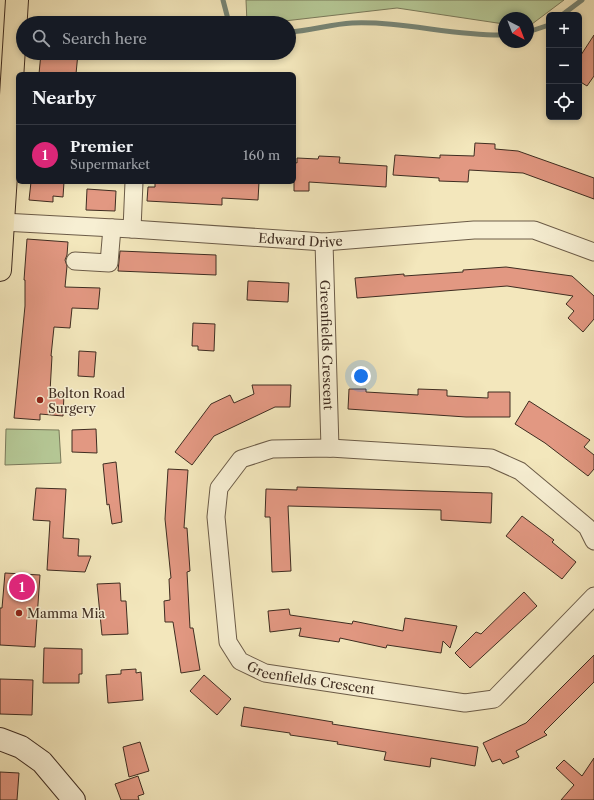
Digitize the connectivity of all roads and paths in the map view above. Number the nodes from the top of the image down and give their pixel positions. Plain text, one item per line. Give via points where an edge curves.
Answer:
1 (17, 0) edge
2 (5, 130) edge
3 (134, 184) edge
4 (3, 222) junction
5 (112, 228) junction
6 (132, 229) junction
7 (324, 242) junction
8 (594, 252) edge
9 (75, 261) dead end
10 (0, 270) edge
11 (330, 448) junction
12 (594, 541) edge
13 (594, 596) edge
14 (0, 739) edge
15 (74, 800) edge

1 - 2 main road
2 - 4 main road
3 - 6 street
4 - 5 street, Edward Drive
4 - 10 main road
5 - 6 street, Edward Drive
5 - 9 street via 109,263
6 - 7 street, Edward Drive
7 - 8 street, Edward Drive via 474,230 534,230
7 - 11 street, Greenfields Crescent
11 - 12 street, Greenfields Crescent via 491,458 520,471 587,526
11 - 13 street, Greenfields Crescent via 272,449 241,459 220,488 216,517 228,642 240,661 265,673 465,703 494,698
14 - 15 main road via 20,747 42,762

